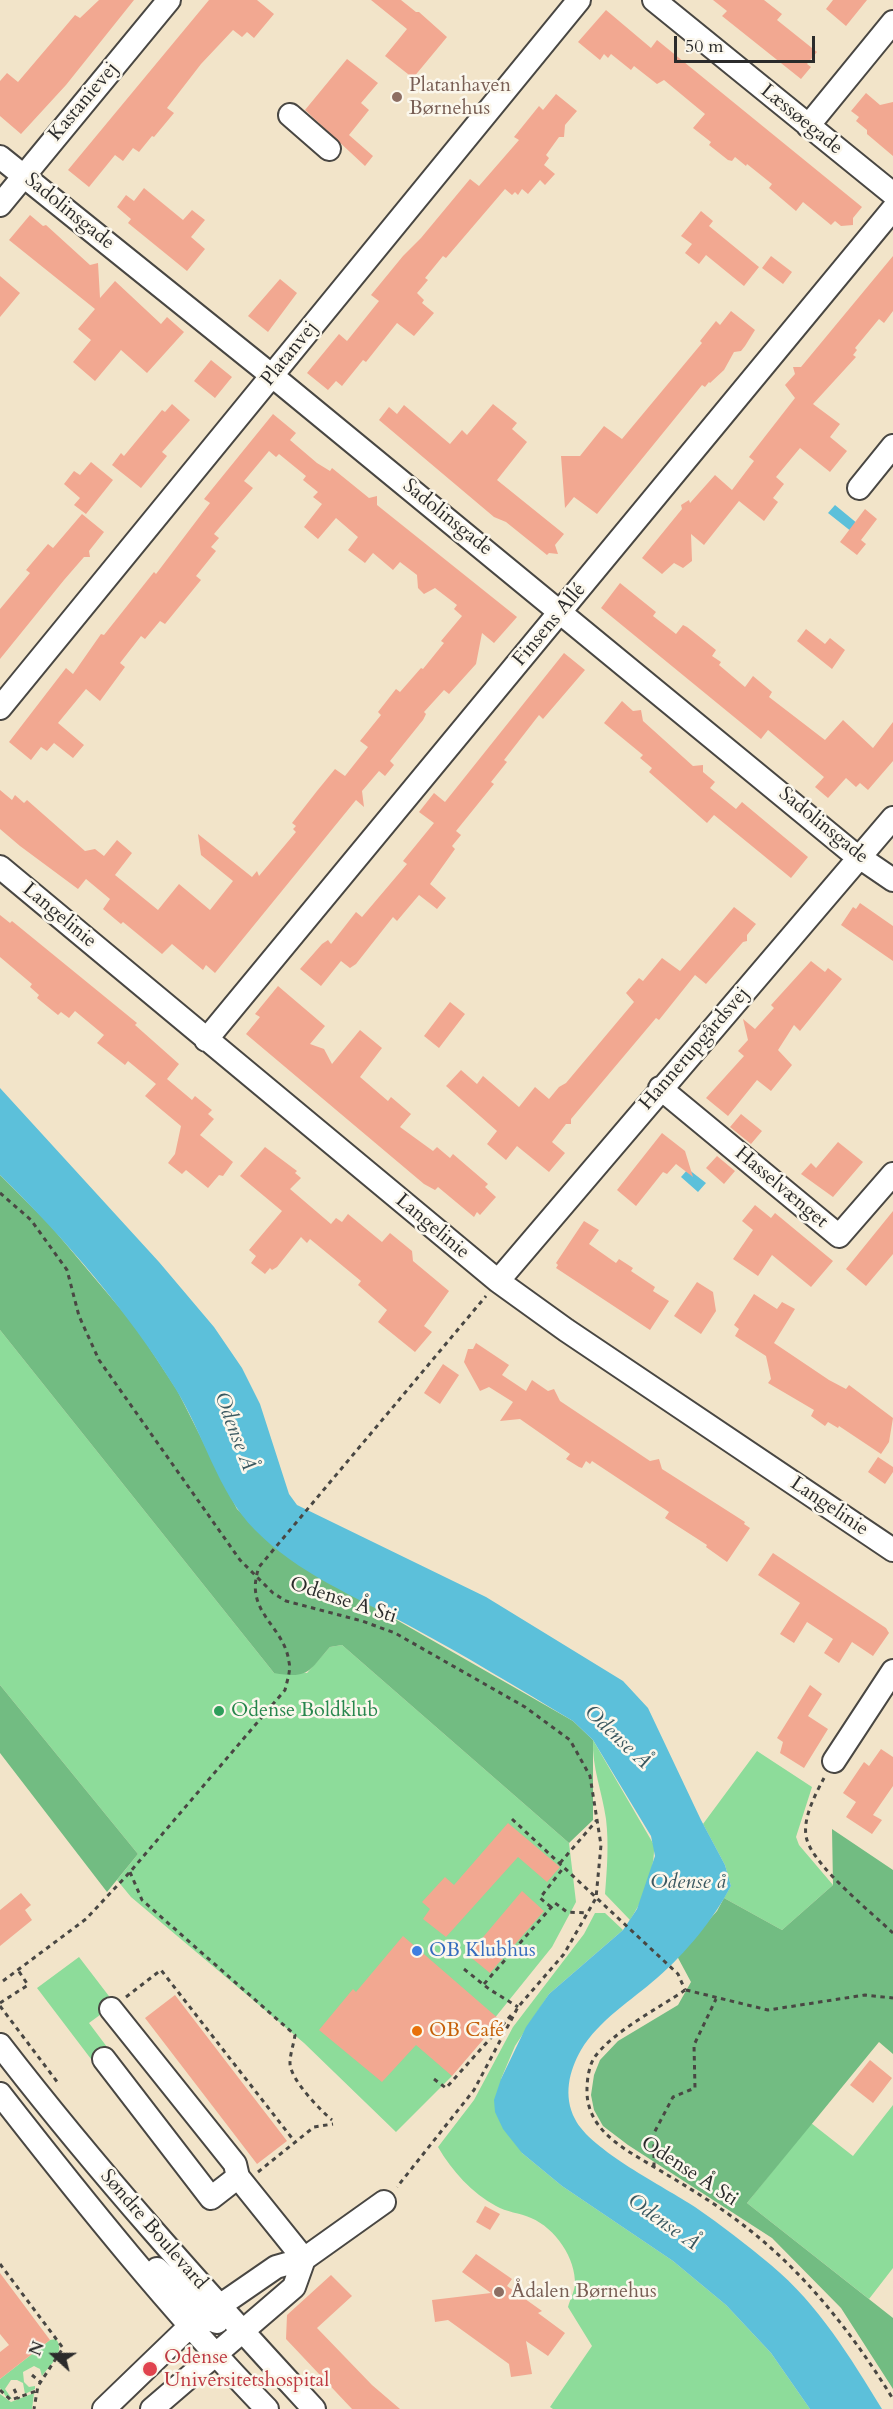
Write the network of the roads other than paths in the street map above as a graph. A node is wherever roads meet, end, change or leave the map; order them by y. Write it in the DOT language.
graph roads {
  1 [pos="169,0"];
  2 [pos="579,0"];
  3 [pos="654,0"];
  4 [pos="893,22"];
  5 [pos="290,115"];
  6 [pos="808,126"];
  7 [pos="329,149"];
  8 [pos="0,158"];
  9 [pos="24,176"];
  10 [pos="893,194"];
  11 [pos="0,205"];
  12 [pos="893,210"];
  13 [pos="272,376"];
  14 [pos="893,446"];
  15 [pos="860,488"];
  16 [pos="561,612"];
  17 [pos="0,708"];
  18 [pos="893,818"];
  19 [pos="859,858"];
  20 [pos="0,867"];
  21 [pos="893,880"];
  22 [pos="206,1040"];
  23 [pos="660,1088"];
  24 [pos="893,1174"];
  25 [pos="498,1281"];
  26 [pos="893,1550"];
  27 [pos="893,1671"];
  28 [pos="834,1761"];
  29 [pos="111,2009"];
  30 [pos="0,2045"];
  31 [pos="104,2059"];
  32 [pos="0,2094"];
  33 [pos="238,2177"];
  34 [pos="384,2202"];
  35 [pos="304,2259"];
  36 [pos="204,2317"];
  37 [pos="228,2341"];
  38 [pos="104,2409"];
  39 [pos="152,2409"];
  40 [pos="267,2409"];
  41 [pos="295,2409"];
  42 [pos="314,2409"];
  1 -- 9 [label="street, Kastanievej"];
  2 -- 13 [label="street, Platanvej"];
  3 -- 6 [label="street, Læssøegade"];
  4 -- 6 [label="street"];
  5 -- 7 [label="street"];
  6 -- 10 [label="street, Læssøegade"];
  8 -- 9 [label="street, Sadolinsgade"];
  9 -- 11 [label="street, Kastanievej"];
  9 -- 13 [label="street, Sadolinsgade"];
  12 -- 16 [label="street, Finsens Allé"];
  13 -- 16 [label="street, Sadolinsgade"];
  13 -- 17 [label="street, Platanvej"];
  14 -- 15 [label="street"];
  16 -- 19 [label="street, Sadolinsgade"];
  16 -- 22 [label="street, Finsens Allé"];
  18 -- 19 [label="street, Hannerupgårdsvej"];
  19 -- 21 [label="street, Sadolinsgade"];
  19 -- 23 [label="street, Hannerupgårdsvej"];
  20 -- 22 [label="street, Langelinie"];
  22 -- 25 [label="street, Langelinie"];
  23 -- 24 [label="street, Hasselvænget"];
  23 -- 25 [label="street, Hannerupgårdsvej"];
  25 -- 26 [label="street, Langelinie"];
  27 -- 28 [label="street"];
  29 -- 33 [label="street"];
  30 -- 36 [label="street, Søndre Boulevard"];
  31 -- 33 [label="street"];
  32 -- 36 [label="street, Søndre Boulevard"];
  33 -- 35 [label="street"];
  34 -- 35 [label="street"];
  35 -- 36 [label="street"];
  35 -- 37 [label="street"];
  36 -- 37 [label="street, Søndre Boulevard"];
  36 -- 37 [label="street, Søndre Boulevard"];
  36 -- 38 [label="street"];
  37 -- 39 [label="street"];
  37 -- 40 [label="street, Søndre Boulevard"];
  37 -- 41 [label="street"];
  37 -- 42 [label="street, Søndre Boulevard"];
}
